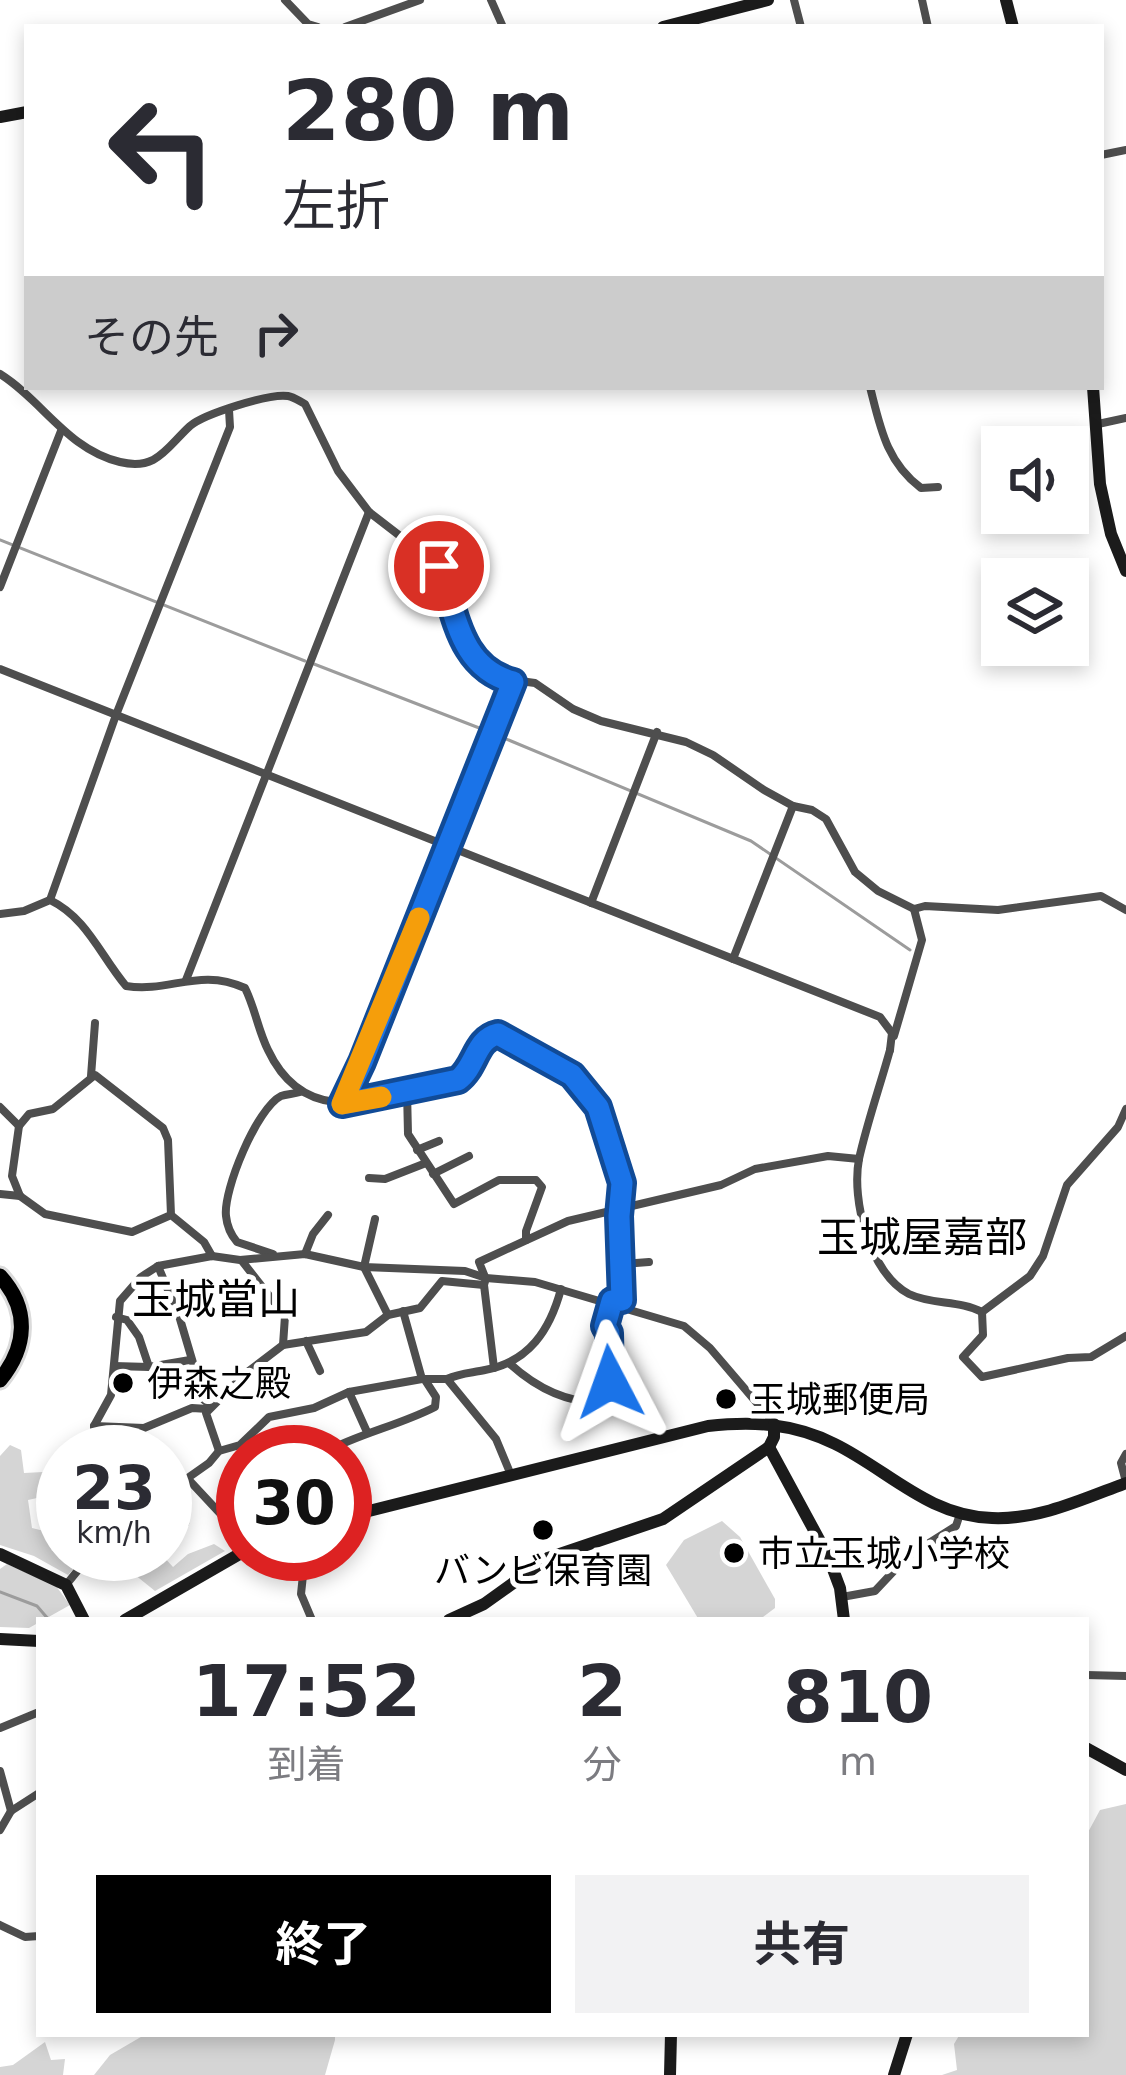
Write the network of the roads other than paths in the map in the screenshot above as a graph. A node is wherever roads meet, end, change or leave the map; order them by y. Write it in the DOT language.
graph roads {
  1 [pos="285,0"];
  2 [pos="420,0"];
  3 [pos="768,0"];
  4 [pos="308,24"];
  5 [pos="353,24"];
  6 [pos="675,24"];
  7 [pos="0,374"];
  8 [pos="871,390"];
  9 [pos="1093,390"];
  10 [pos="229,410"];
  11 [pos="1126,418"];
  12 [pos="1098,424"];
  13 [pos="61,431"];
  14 [pos="938,488"];
  15 [pos="369,512"];
  16 [pos="1126,571"];
  17 [pos="0,587"];
  18 [pos="0,669"];
  19 [pos="513,682"];
  20 [pos="116,715"];
  21 [pos="657,732"];
  22 [pos="265,774"];
  23 [pos="793,806"];
  24 [pos="447,846"];
  25 [pos="50,900"];
  26 [pos="591,903"];
  27 [pos="914,910"];
  28 [pos="1126,910"];
  29 [pos="0,914"];
  30 [pos="733,959"];
  31 [pos="186,980"];
  32 [pos="95,1023"];
  33 [pos="890,1050"];
  34 [pos="91,1076"];
  35 [pos="407,1091"];
  36 [pos="300,1092"];
  37 [pos="342,1104"];
  38 [pos="0,1107"];
  39 [pos="1126,1108"];
  40 [pos="19,1126"];
  41 [pos="439,1141"];
  42 [pos="417,1150"];
  43 [pos="469,1156"];
  44 [pos="859,1159"];
  45 [pos="426,1163"];
  46 [pos="434,1174"];
  47 [pos="369,1178"];
  48 [pos="0,1194"];
  49 [pos="20,1196"];
  50 [pos="621,1206"];
  51 [pos="171,1215"];
  52 [pos="328,1215"];
  53 [pos="375,1219"];
  54 [pos="526,1241"];
  55 [pos="305,1254"];
  56 [pos="212,1256"];
  57 [pos="280,1256"];
  58 [pos="241,1260"];
  59 [pos="650,1262"];
  60 [pos="622,1264"];
  61 [pos="158,1266"];
  62 [pos="364,1267"];
  63 [pos="0,1276"];
  64 [pos="484,1281"];
  65 [pos="561,1289"];
  66 [pos="612,1304"];
  67 [pos="403,1311"];
  68 [pos="982,1312"];
  69 [pos="388,1315"];
  70 [pos="116,1317"];
  71 [pos="1126,1336"];
  72 [pos="306,1341"];
  73 [pos="283,1345"];
  74 [pos="190,1360"];
  75 [pos="508,1363"];
  76 [pos="114,1366"];
  77 [pos="149,1366"];
  78 [pos="494,1368"];
  79 [pos="320,1370"];
  80 [pos="423,1379"];
  81 [pos="447,1379"];
  82 [pos="0,1380"];
  83 [pos="349,1392"];
  84 [pos="210,1408"];
  85 [pos="774,1424"];
  86 [pos="95,1425"];
  87 [pos="151,1425"];
  88 [pos="260,1425"];
  89 [pos="365,1425"];
  90 [pos="372,1431"];
  91 [pos="216,1442"];
  92 [pos="769,1447"];
  93 [pos="216,1454"];
  94 [pos="1126,1454"];
  95 [pos="192,1475"];
  96 [pos="511,1475"];
  97 [pos="1126,1482"];
  98 [pos="192,1483"];
  99 [pos="216,1509"];
  100 [pos="372,1510"];
  101 [pos="960,1514"];
  102 [pos="0,1554"];
  103 [pos="216,1567"];
  104 [pos="69,1581"];
  105 [pos="302,1581"];
  106 [pos="66,1585"];
  107 [pos="842,1597"];
  108 [pos="82,1617"];
  109 [pos="129,1617"];
  110 [pos="311,1617"];
  111 [pos="456,1617"];
  112 [pos="844,1617"];
  113 [pos="0,1639"];
  114 [pos="36,1641"];
  115 [pos="1089,1676"];
  116 [pos="1126,1676"];
  117 [pos="36,1713"];
  118 [pos="0,1728"];
  119 [pos="1089,1750"];
  120 [pos="1126,1770"];
  121 [pos="0,1772"];
  122 [pos="36,1795"];
  123 [pos="11,1811"];
  124 [pos="0,1830"];
  125 [pos="0,1925"];
  126 [pos="36,1936"];
  127 [pos="671,2037"];
  128 [pos="906,2037"];
  129 [pos="670,2075"];
  130 [pos="894,2075"];
  1 -- 4 [label="street"];
  2 -- 5 [label="street"];
  3 -- 6 [label="main road"];
  7 -- 13 [label="street"];
  8 -- 14 [label="street"];
  9 -- 12 [label="main road"];
  10 -- 13 [label="street"];
  10 -- 15 [label="street"];
  10 -- 20 [label="street"];
  11 -- 12 [label="street"];
  12 -- 16 [label="main road"];
  13 -- 17 [label="street"];
  15 -- 19 [label="street"];
  15 -- 22 [label="street"];
  18 -- 20 [label="street"];
  19 -- 21 [label="street"];
  19 -- 24 [label="street"];
  20 -- 22 [label="street"];
  20 -- 25 [label="street"];
  21 -- 23 [label="street"];
  21 -- 26 [label="street"];
  22 -- 24 [label="street"];
  22 -- 31 [label="street"];
  23 -- 27 [label="street"];
  23 -- 30 [label="street"];
  24 -- 26 [label="street"];
  24 -- 37 [label="street"];
  25 -- 29 [label="street"];
  25 -- 31 [label="street"];
  26 -- 30 [label="street"];
  27 -- 28 [label="street"];
  27 -- 33 [label="street"];
  30 -- 33 [label="street"];
  31 -- 36 [label="street"];
  32 -- 34 [label="street"];
  33 -- 44 [label="street"];
  34 -- 40 [label="street"];
  34 -- 51 [label="street"];
  35 -- 37 [label="street"];
  35 -- 42 [label="street"];
  35 -- 50 [label="street"];
  36 -- 37 [label="street"];
  36 -- 57 [label="street"];
  38 -- 40 [label="street"];
  39 -- 68 [label="street"];
  40 -- 49 [label="street"];
  41 -- 42 [label="street"];
  42 -- 45 [label="street"];
  43 -- 46 [label="street"];
  44 -- 50 [label="street"];
  44 -- 68 [label="street"];
  45 -- 46 [label="street"];
  45 -- 47 [label="street"];
  46 -- 54 [label="street"];
  48 -- 49 [label="street"];
  49 -- 51 [label="street"];
  50 -- 54 [label="street"];
  50 -- 60 [label="street"];
  51 -- 56 [label="street"];
  52 -- 55 [label="street"];
  53 -- 62 [label="street"];
  54 -- 64 [label="street"];
  55 -- 57 [label="street"];
  55 -- 62 [label="street"];
  56 -- 58 [label="street"];
  56 -- 61 [label="street"];
  57 -- 58 [label="street"];
  58 -- 73 [label="street"];
  59 -- 60 [label="street"];
  60 -- 66 [label="street"];
  61 -- 70 [label="street"];
  61 -- 74 [label="street"];
  62 -- 64 [label="street"];
  62 -- 69 [label="street"];
  63 -- 82 [label="highway"];
  64 -- 65 [label="street"];
  64 -- 67 [label="street"];
  64 -- 78 [label="street"];
  65 -- 66 [label="street"];
  65 -- 75 [label="street"];
  66 -- 75 [label="street"];
  66 -- 85 [label="street"];
  67 -- 69 [label="street"];
  67 -- 80 [label="street"];
  68 -- 71 [label="street"];
  69 -- 72 [label="street"];
  70 -- 76 [label="street"];
  70 -- 77 [label="street"];
  72 -- 73 [label="street"];
  72 -- 79 [label="street"];
  73 -- 84 [label="street"];
  74 -- 77 [label="street"];
  74 -- 84 [label="street"];
  75 -- 78 [label="street"];
  76 -- 77 [label="street"];
  76 -- 86 [label="street"];
  78 -- 81 [label="street"];
  80 -- 81 [label="street"];
  80 -- 83 [label="street"];
  80 -- 90 [label="street"];
  81 -- 96 [label="street"];
  83 -- 88 [label="street"];
  83 -- 89 [label="street"];
  84 -- 87 [label="street"];
  84 -- 91 [label="street"];
  85 -- 92 [label="main road"];
  85 -- 96 [label="main road"];
  85 -- 101 [label="main road"];
  92 -- 107 [label="main road"];
  92 -- 111 [label="main road"];
  93 -- 95 [label="street"];
  94 -- 97 [label="street"];
  96 -- 100 [label="main road"];
  97 -- 101 [label="main road"];
  98 -- 99 [label="street"];
  101 -- 107 [label="street"];
  102 -- 106 [label="main road"];
  103 -- 109 [label="main road"];
  104 -- 106 [label="street"];
  105 -- 110 [label="street"];
  106 -- 108 [label="main road"];
  107 -- 112 [label="main road"];
  113 -- 114 [label="main road"];
  115 -- 116 [label="street"];
  117 -- 118 [label="street"];
  119 -- 120 [label="main road"];
  121 -- 123 [label="street"];
  122 -- 123 [label="street"];
  123 -- 124 [label="street"];
  125 -- 126 [label="street"];
  127 -- 129 [label="main road"];
  128 -- 130 [label="main road"];
}
